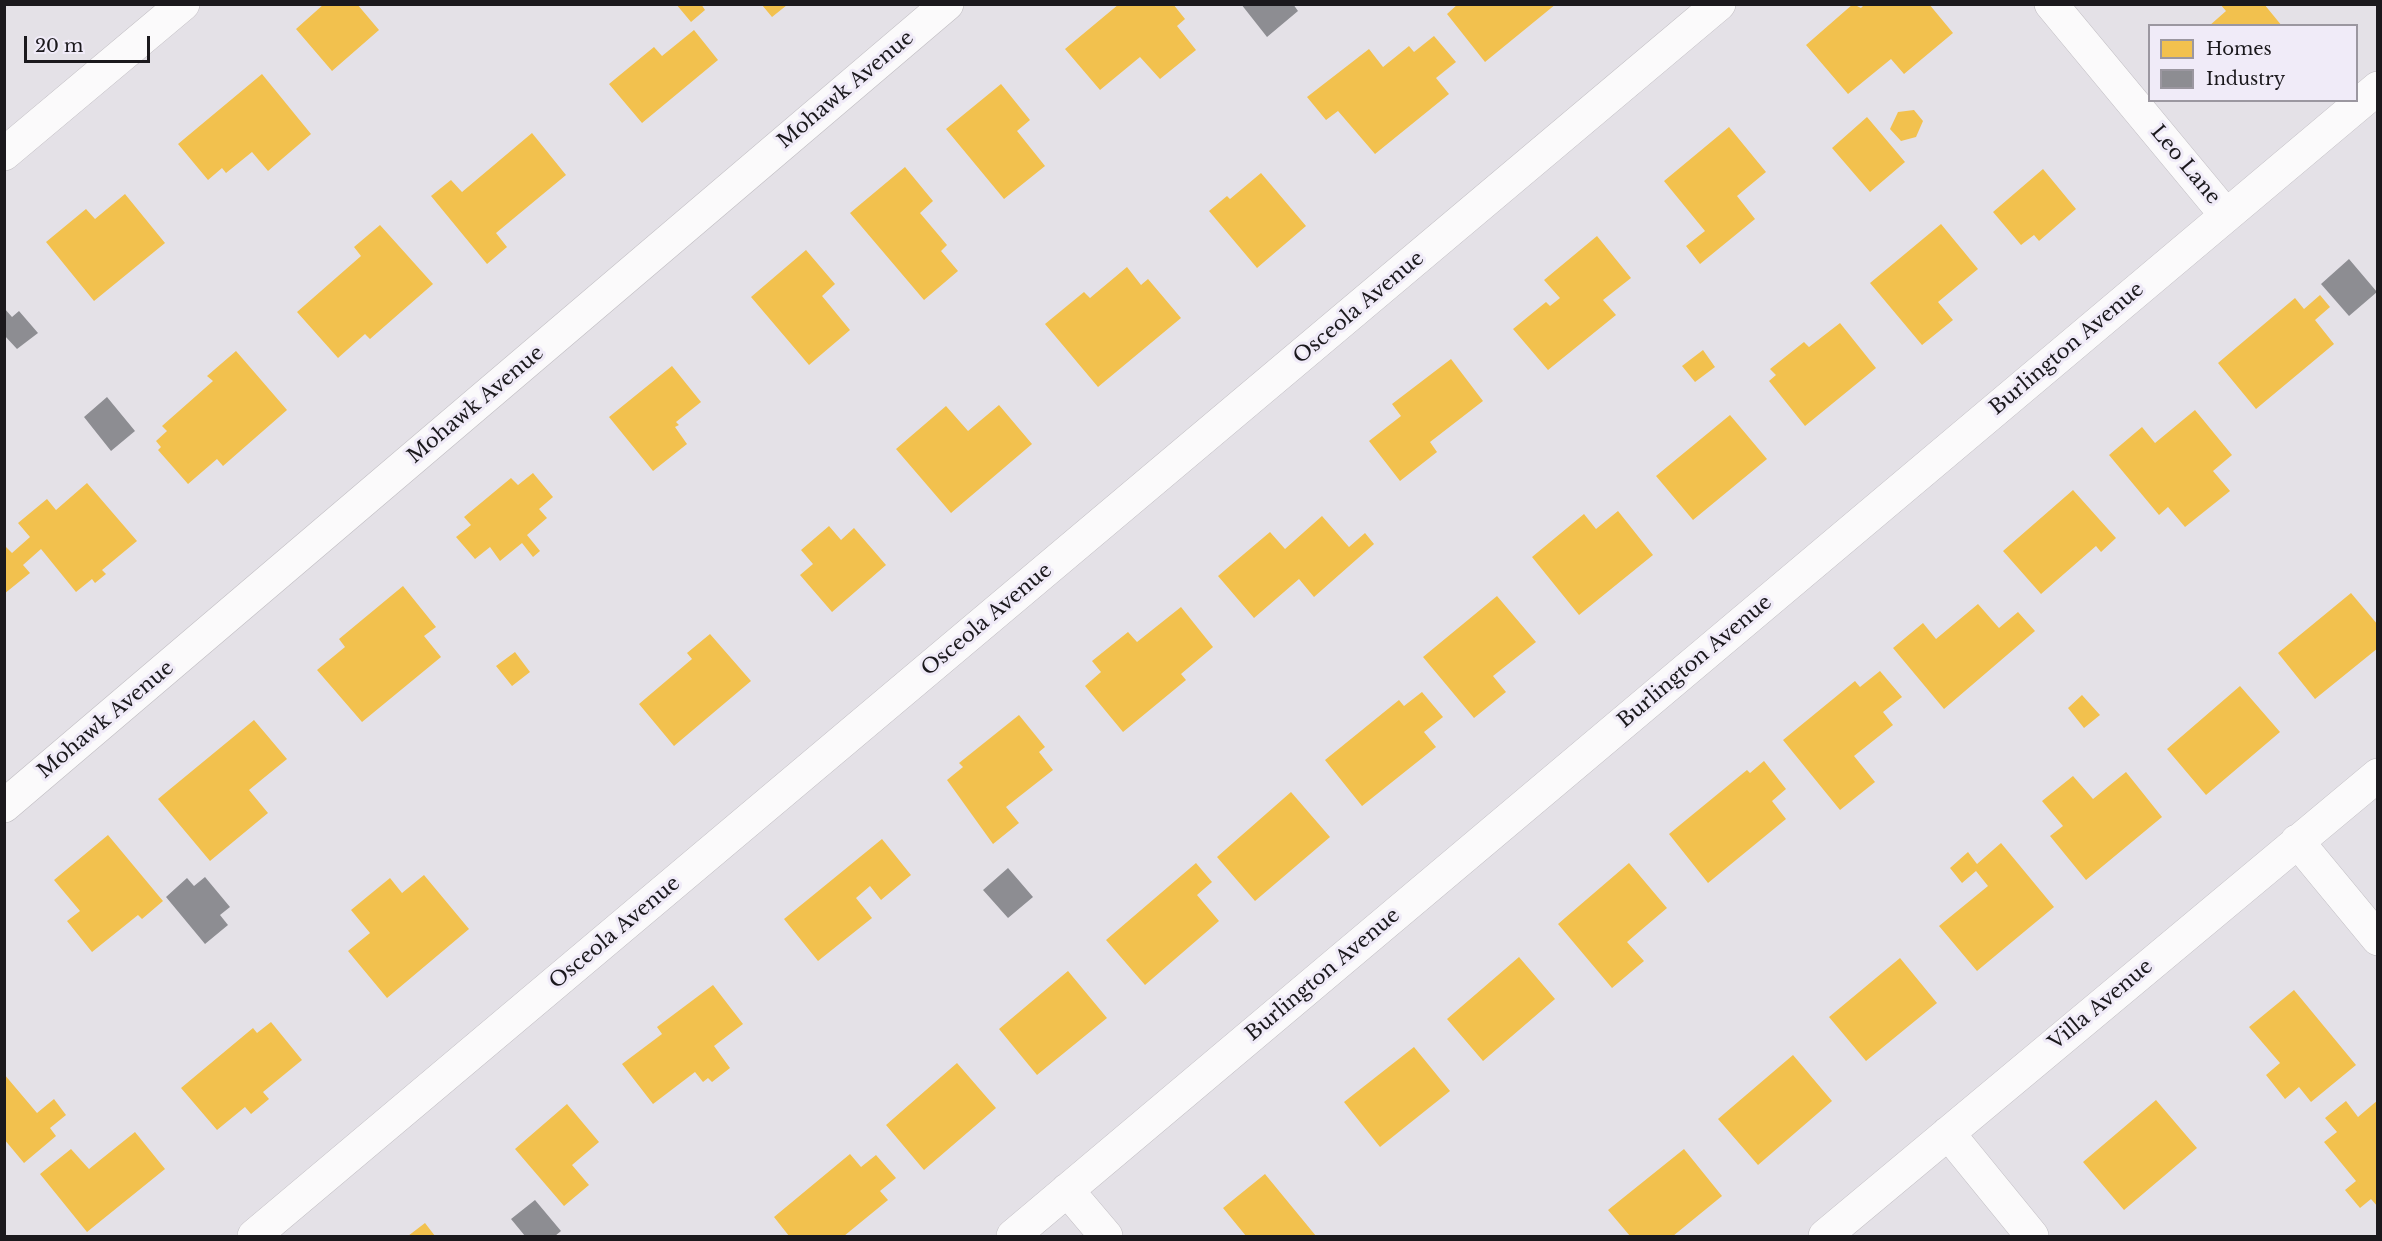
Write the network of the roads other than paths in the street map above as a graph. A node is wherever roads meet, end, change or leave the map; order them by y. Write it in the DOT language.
graph roads {
  1 [pos="947,4"];
  2 [pos="1719,4"];
  3 [pos="2051,4"];
  4 [pos="175,7"];
  5 [pos="2378,88"];
  6 [pos="4,154"];
  7 [pos="2226,215"];
  8 [pos="2378,775"];
  9 [pos="4,806"];
  10 [pos="2297,841"];
  11 [pos="2378,939"];
  12 [pos="1948,1133"];
  13 [pos="1067,1190"];
  14 [pos="254,1236"];
  15 [pos="1013,1236"];
  16 [pos="1106,1236"];
  17 [pos="1825,1236"];
  18 [pos="2032,1236"];
  1 -- 9 [label="street, Mohawk Avenue"];
  2 -- 14 [label="street, Osceola Avenue"];
  3 -- 7 [label="street, Leo Lane"];
  4 -- 6 [label="street"];
  5 -- 7 [label="street, Burlington Avenue"];
  7 -- 13 [label="street, Burlington Avenue"];
  8 -- 10 [label="street, Villa Avenue"];
  10 -- 11 [label="street"];
  10 -- 12 [label="street, Villa Avenue"];
  12 -- 17 [label="street, Villa Avenue"];
  12 -- 18 [label="street"];
  13 -- 15 [label="street, Burlington Avenue"];
  13 -- 16 [label="street"];
}
